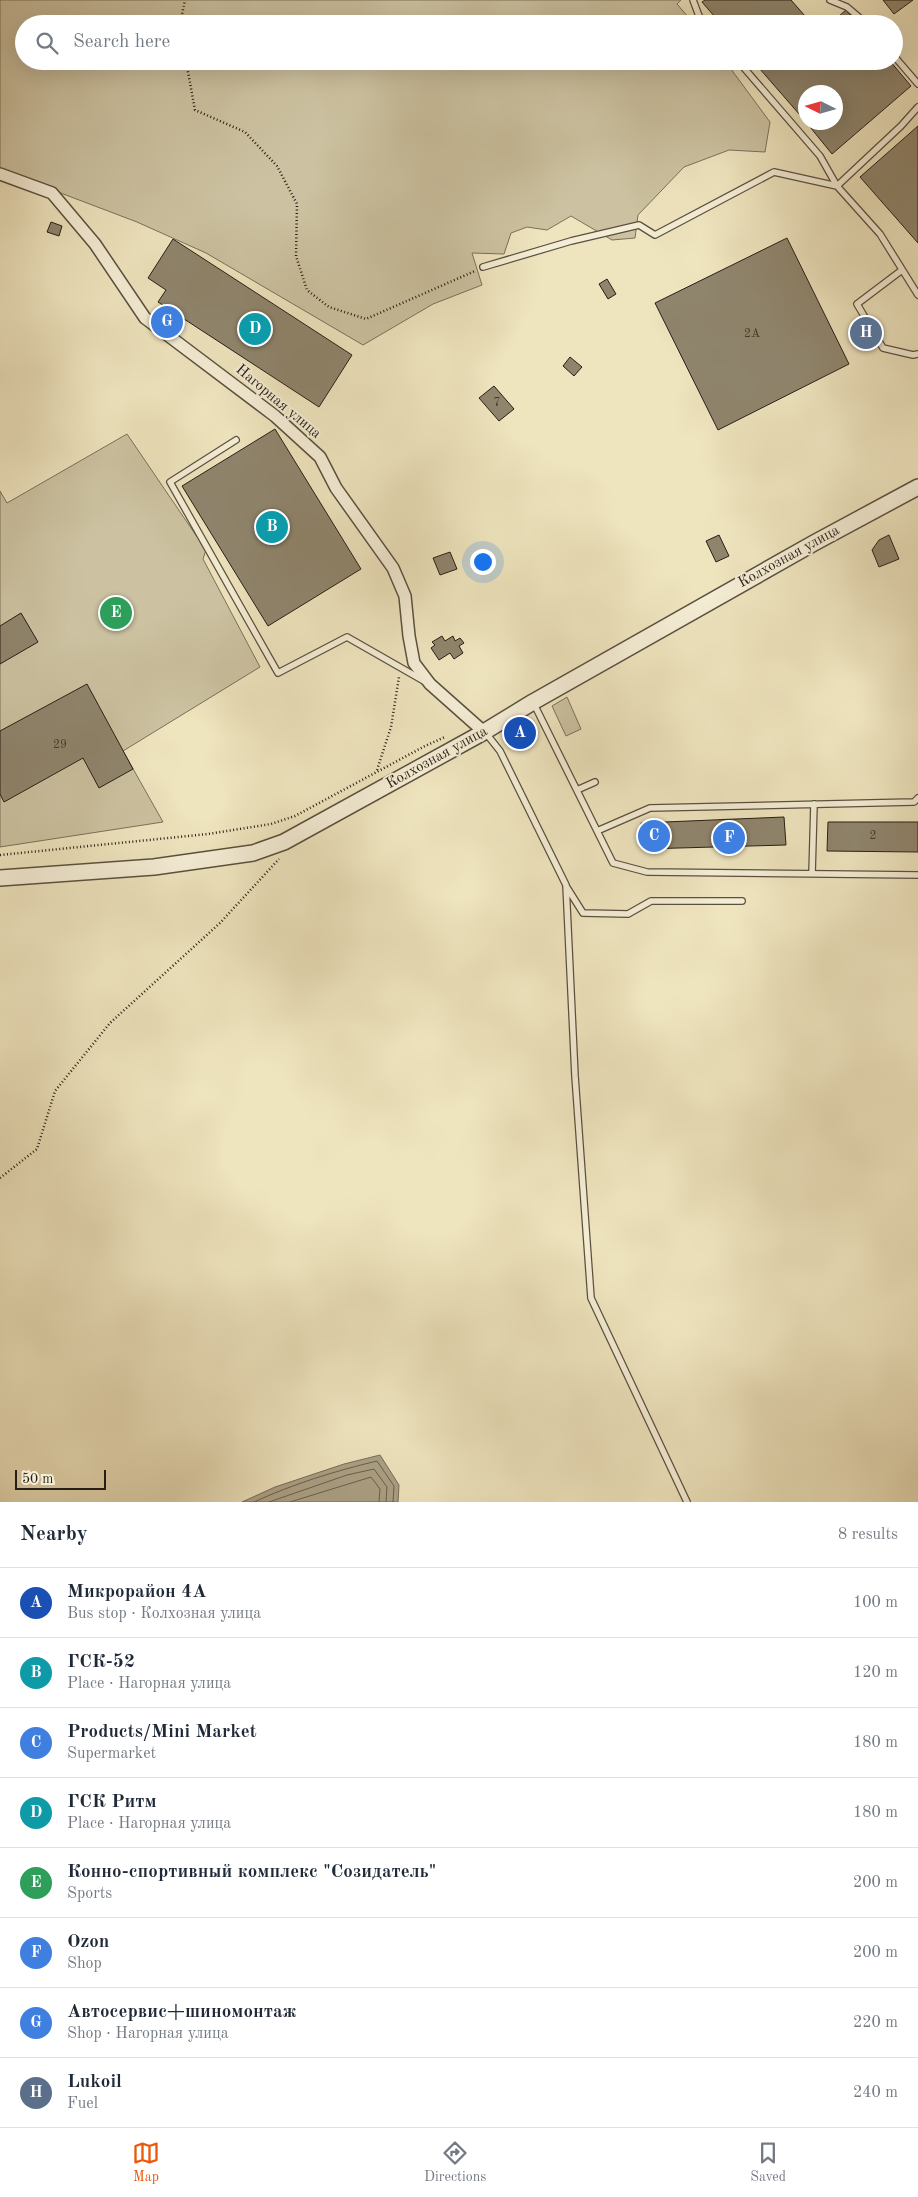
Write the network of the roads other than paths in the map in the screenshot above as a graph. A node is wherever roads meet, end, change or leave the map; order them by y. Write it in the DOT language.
graph roads {
  1 [pos="693,0"];
  2 [pos="830,0"];
  3 [pos="699,15"];
  4 [pos="856,15"];
  5 [pos="903,66"];
  6 [pos="746,70"];
  7 [pos="918,84"];
  8 [pos="918,107"];
  9 [pos="0,174"];
  10 [pos="837,186"];
  11 [pos="483,267"];
  12 [pos="902,270"];
  13 [pos="918,295"];
  14 [pos="918,354"];
  15 [pos="236,440"];
  16 [pos="918,487"];
  17 [pos="430,684"];
  18 [pos="533,702"];
  19 [pos="484,732"];
  20 [pos="595,782"];
  21 [pos="577,790"];
  22 [pos="917,801"];
  23 [pos="814,804"];
  24 [pos="597,831"];
  25 [pos="812,874"];
  26 [pos="918,875"];
  27 [pos="0,878"];
  28 [pos="566,885"];
  29 [pos="742,901"];
  30 [pos="687,1502"];
  1 -- 3 [label="lane"];
  2 -- 4 [label="lane"];
  5 -- 7 [label="lane"];
  6 -- 10 [label="lane"];
  8 -- 10 [label="lane"];
  9 -- 17 [label="street, Нагорная улица"];
  10 -- 11 [label="lane"];
  10 -- 12 [label="lane"];
  12 -- 13 [label="lane"];
  12 -- 14 [label="lane"];
  15 -- 17 [label="lane"];
  16 -- 18 [label="street, Колхозная улица"];
  17 -- 19 [label="street, Нагорная улица"];
  18 -- 19 [label="street, Колхозная улица"];
  18 -- 21 [label="lane"];
  19 -- 27 [label="street, Колхозная улица"];
  19 -- 28 [label="lane"];
  20 -- 21 [label="lane"];
  21 -- 24 [label="lane"];
  22 -- 23 [label="lane"];
  23 -- 24 [label="lane"];
  23 -- 25 [label="lane"];
  24 -- 25 [label="lane"];
  25 -- 26 [label="lane"];
  28 -- 29 [label="lane"];
  28 -- 30 [label="lane"];
}
